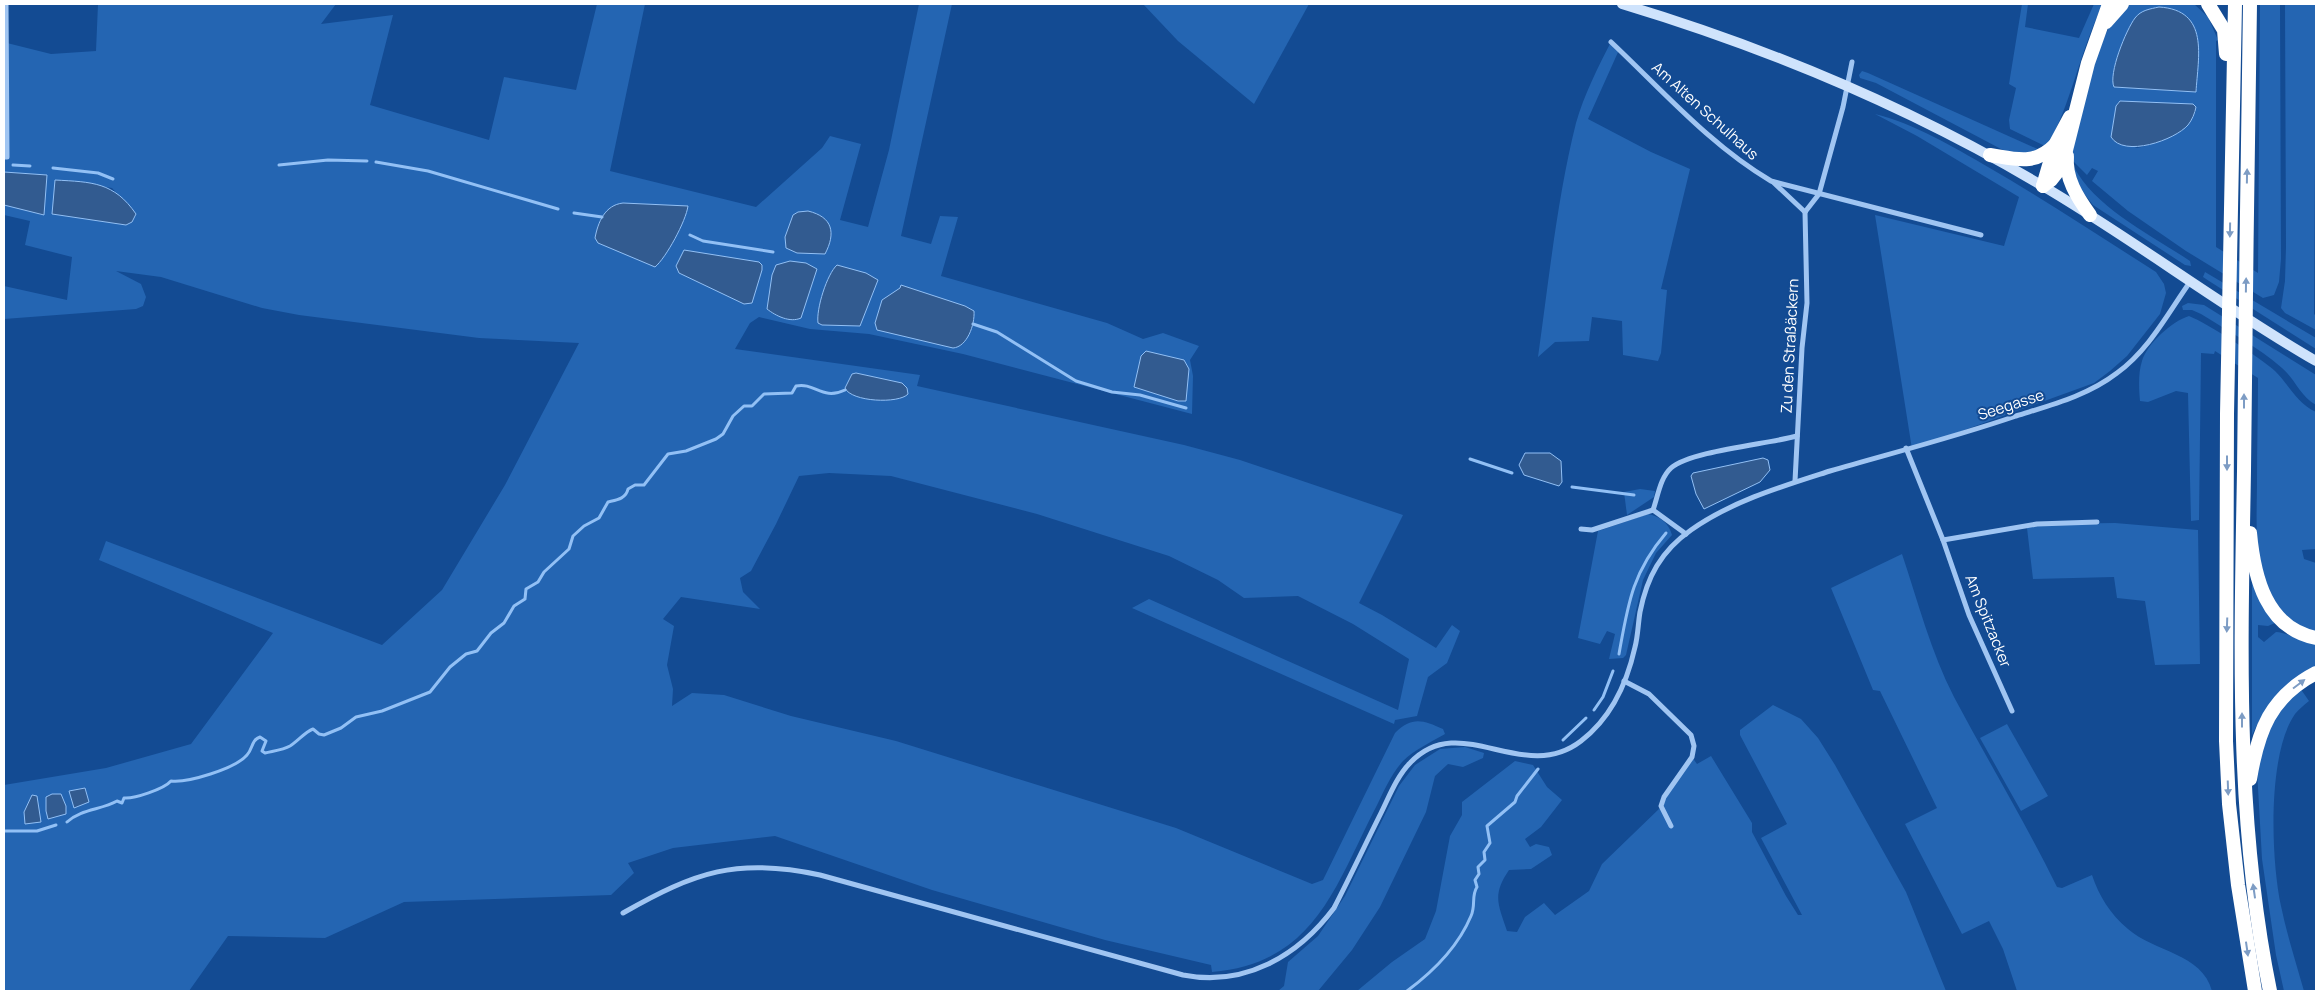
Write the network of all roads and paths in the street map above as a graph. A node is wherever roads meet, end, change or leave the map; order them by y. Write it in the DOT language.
graph roads {
  1 [pos="6,4"];
  2 [pos="1622,4"];
  3 [pos="2108,4"];
  4 [pos="2122,4"];
  5 [pos="2208,4"];
  6 [pos="2235,4"];
  7 [pos="2250,4"];
  8 [pos="2100,28"];
  9 [pos="1611,42"];
  10 [pos="1852,62"];
  11 [pos="1848,85"];
  12 [pos="2232,112"];
  13 [pos="2062,146"];
  14 [pos="1990,156"];
  15 [pos="4,157"];
  16 [pos="1772,181"];
  17 [pos="2043,186"];
  18 [pos="1819,194"];
  19 [pos="1805,212"];
  20 [pos="2090,215"];
  21 [pos="1981,235"];
  22 [pos="2190,282"];
  23 [pos="2316,361"];
  24 [pos="1797,436"];
  25 [pos="1906,448"];
  26 [pos="2244,468"];
  27 [pos="1795,481"];
  28 [pos="1653,510"];
  29 [pos="2097,522"];
  30 [pos="1581,529"];
  31 [pos="1686,534"];
  32 [pos="1943,540"];
  33 [pos="2316,638"];
  34 [pos="2316,673"];
  35 [pos="1624,681"];
  36 [pos="2012,711"];
  37 [pos="2245,804"];
  38 [pos="1671,826"];
  39 [pos="623,913"];
  40 [pos="2255,991"];
  41 [pos="2270,991"];
  1 -- 15 [label="street"];
  2 -- 11 [label="main road"];
  3 -- 8 [label="highway"];
  4 -- 8 [label="highway"];
  5 -- 12 [label="highway"];
  6 -- 12 [label="highway"];
  26 -- 7 [label="highway, one-way"];
  8 -- 13 [label="highway"];
  9 -- 16 [label="street, Am Alten Schulhaus"];
  10 -- 11 [label="street"];
  11 -- 14 [label="main road"];
  11 -- 18 [label="street"];
  12 -- 40 [label="highway, one-way"];
  13 -- 14 [label="highway"];
  13 -- 17 [label="highway"];
  13 -- 20 [label="highway"];
  14 -- 17 [label="main road"];
  16 -- 18 [label="street, Am Alten Schulhaus"];
  16 -- 19 [label="street"];
  17 -- 20 [label="main road"];
  18 -- 19 [label="street"];
  18 -- 21 [label="street, Am Alten Schulhaus"];
  19 -- 24 [label="street, Zu den Straßäckern"];
  20 -- 22 [label="main road"];
  22 -- 23 [label="main road"];
  22 -- 25 [label="street, Seegasse"];
  24 -- 27 [label="street, Zu den Straßäckern"];
  24 -- 28 [label="street"];
  25 -- 27 [label="street, Seegasse"];
  25 -- 32 [label="street, Am Spitzacker"];
  26 -- 33 [label="highway"];
  37 -- 26 [label="highway, one-way"];
  27 -- 31 [label="street, Seegasse"];
  28 -- 30 [label="street"];
  28 -- 31 [label="street"];
  29 -- 32 [label="street"];
  31 -- 35 [label="street, Seegasse"];
  32 -- 36 [label="street, Am Spitzacker"];
  37 -- 34 [label="highway, one-way"];
  35 -- 38 [label="street"];
  35 -- 39 [label="street, Seegasse"];
  41 -- 37 [label="highway, one-way"];
}
